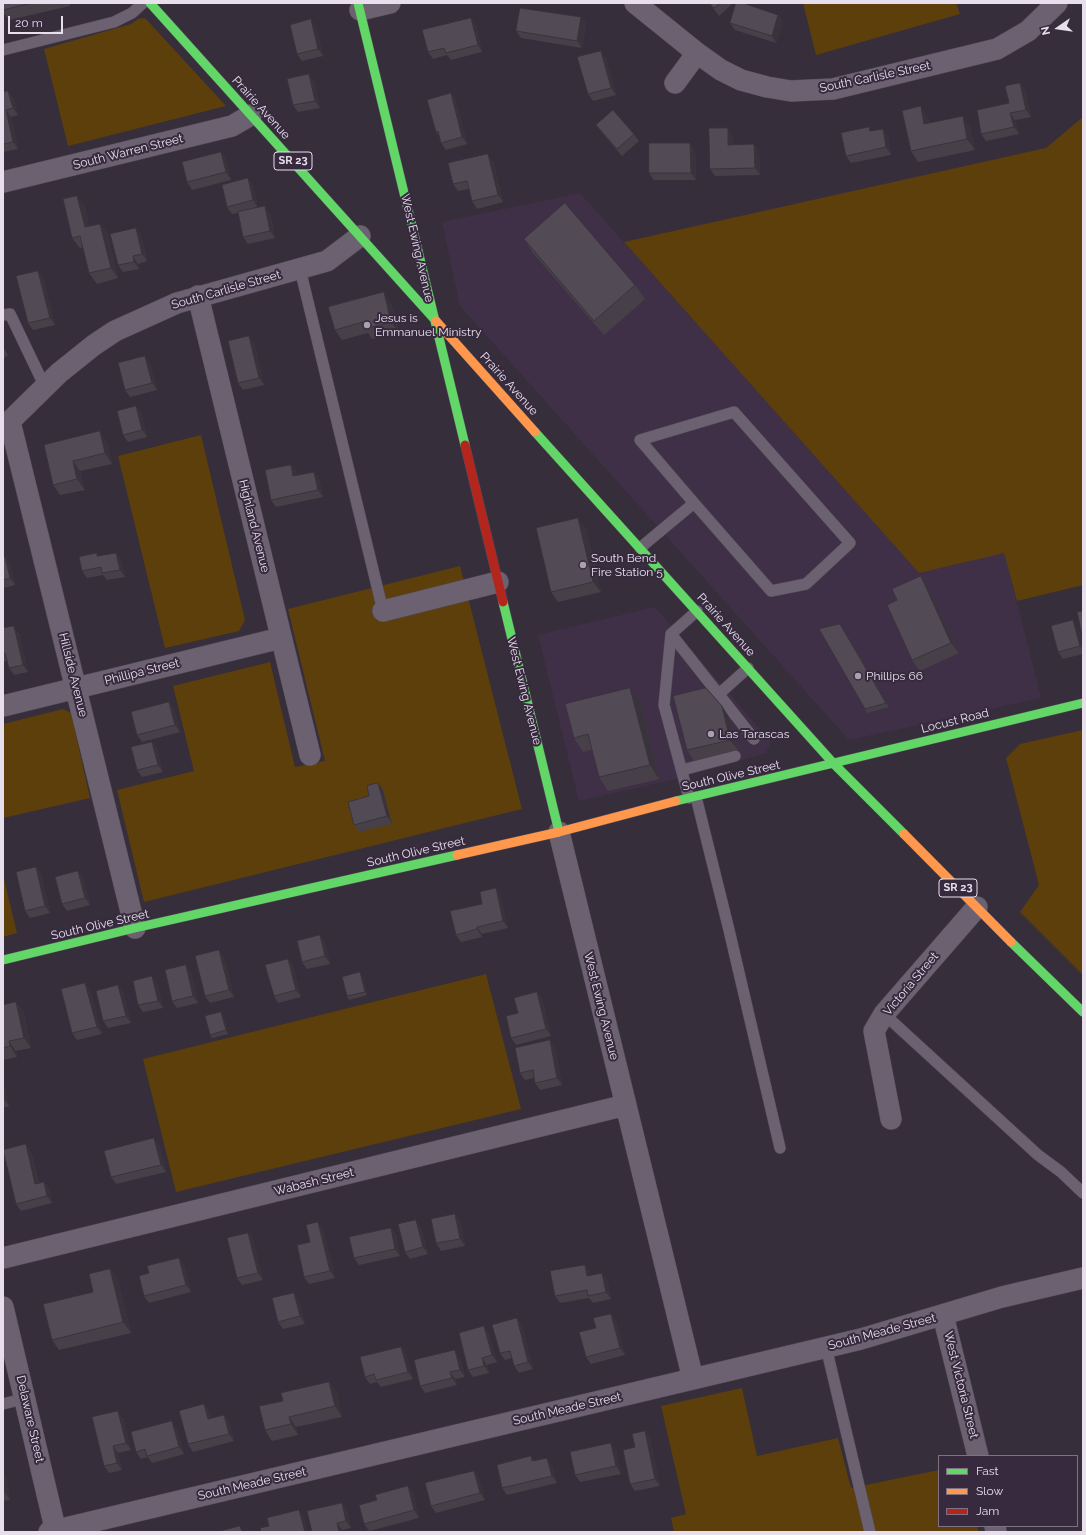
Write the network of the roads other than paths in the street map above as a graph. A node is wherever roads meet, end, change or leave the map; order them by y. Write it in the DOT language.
graph roads {
  1 [pos="143,3"];
  2 [pos="150,3"];
  3 [pos="390,3"];
  4 [pos="635,3"];
  5 [pos="1057,3"];
  6 [pos="359,6"];
  7 [pos="3,50"];
  8 [pos="697,53"];
  9 [pos="675,83"];
  10 [pos="251,114"];
  11 [pos="3,182"];
  12 [pos="360,236"];
  13 [pos="300,269"];
  14 [pos="198,296"];
  15 [pos="3,315"];
  16 [pos="434,320"];
  17 [pos="45,387"];
  18 [pos="6,425"];
  19 [pos="694,503"];
  20 [pos="640,548"];
  21 [pos="498,582"];
  22 [pos="383,611"];
  23 [pos="697,611"];
  24 [pos="671,634"];
  25 [pos="281,638"];
  26 [pos="748,668"];
  27 [pos="77,688"];
  28 [pos="719,694"];
  29 [pos="1083,703"];
  30 [pos="3,706"];
  31 [pos="754,739"];
  32 [pos="310,755"];
  33 [pos="736,756"];
  34 [pos="834,764"];
  35 [pos="682,770"];
  36 [pos="693,798"];
  37 [pos="559,832"];
  38 [pos="977,907"];
  39 [pos="136,928"];
  40 [pos="3,960"];
  41 [pos="1083,1012"];
  42 [pos="884,1014"];
  43 [pos="626,1106"];
  44 [pos="891,1119"];
  45 [pos="780,1148"];
  46 [pos="1083,1194"];
  47 [pos="3,1258"];
  48 [pos="1083,1278"];
  49 [pos="3,1307"];
  50 [pos="943,1315"];
  51 [pos="826,1347"];
  52 [pos="692,1379"];
  53 [pos="26,1398"];
  54 [pos="3,1404"];
  55 [pos="978,1455"];
  56 [pos="54,1531"];
  57 [pos="870,1532"];
  1 -- 7 [label="lane"];
  2 -- 10 [label="street, Prairie Avenue / SR 23"];
  3 -- 6 [label="street"];
  4 -- 8 [label="street, South Carlisle Street"];
  5 -- 8 [label="street, South Carlisle Street"];
  6 -- 16 [label="street, West Ewing Avenue"];
  8 -- 9 [label="street"];
  10 -- 11 [label="street, South Warren Street"];
  10 -- 12 [label="street, Prairie Avenue / SR 23"];
  12 -- 13 [label="street, South Carlisle Street"];
  12 -- 16 [label="street, Prairie Avenue / SR 23"];
  13 -- 14 [label="street, South Carlisle Street"];
  13 -- 22 [label="lane"];
  14 -- 17 [label="street, South Carlisle Street"];
  14 -- 25 [label="street, Highland Avenue"];
  15 -- 17 [label="lane"];
  16 -- 20 [label="street, Prairie Avenue / SR 23"];
  16 -- 21 [label="street, West Ewing Avenue"];
  17 -- 18 [label="street, South Carlisle Street"];
  18 -- 27 [label="street, Hillside Avenue"];
  19 -- 19 [label="lane"];
  19 -- 20 [label="lane"];
  20 -- 23 [label="street, Prairie Avenue / SR 23"];
  21 -- 22 [label="street"];
  21 -- 37 [label="street, West Ewing Avenue"];
  23 -- 24 [label="lane"];
  23 -- 26 [label="street, Prairie Avenue / SR 23"];
  24 -- 28 [label="lane"];
  24 -- 35 [label="lane"];
  25 -- 27 [label="street, Phillipa Street"];
  25 -- 32 [label="street, Highland Avenue"];
  26 -- 28 [label="lane"];
  26 -- 34 [label="street, Prairie Avenue / SR 23"];
  27 -- 30 [label="street, Phillipa Street"];
  27 -- 39 [label="street, Hillside Avenue"];
  28 -- 31 [label="lane"];
  29 -- 34 [label="street, Locust Road"];
  33 -- 35 [label="lane"];
  34 -- 36 [label="street, South Olive Street"];
  34 -- 38 [label="street, SR 23"];
  35 -- 36 [label="lane"];
  36 -- 37 [label="street, South Olive Street"];
  36 -- 45 [label="lane"];
  37 -- 39 [label="street, South Olive Street"];
  37 -- 43 [label="street, West Ewing Avenue"];
  38 -- 41 [label="street, SR 23"];
  38 -- 42 [label="street, Victoria Street"];
  39 -- 40 [label="street, South Olive Street"];
  42 -- 44 [label="street, Victoria Street"];
  42 -- 46 [label="lane"];
  43 -- 47 [label="street, Wabash Street"];
  43 -- 52 [label="street, West Ewing Avenue"];
  48 -- 50 [label="street, South Meade Street"];
  49 -- 53 [label="street, Delaware Street"];
  50 -- 51 [label="street, South Meade Street"];
  50 -- 55 [label="street, West Victoria Street"];
  51 -- 52 [label="street, South Meade Street"];
  51 -- 57 [label="lane"];
  52 -- 56 [label="street, South Meade Street"];
  53 -- 54 [label="lane"];
  53 -- 56 [label="street, Delaware Street"];
}
